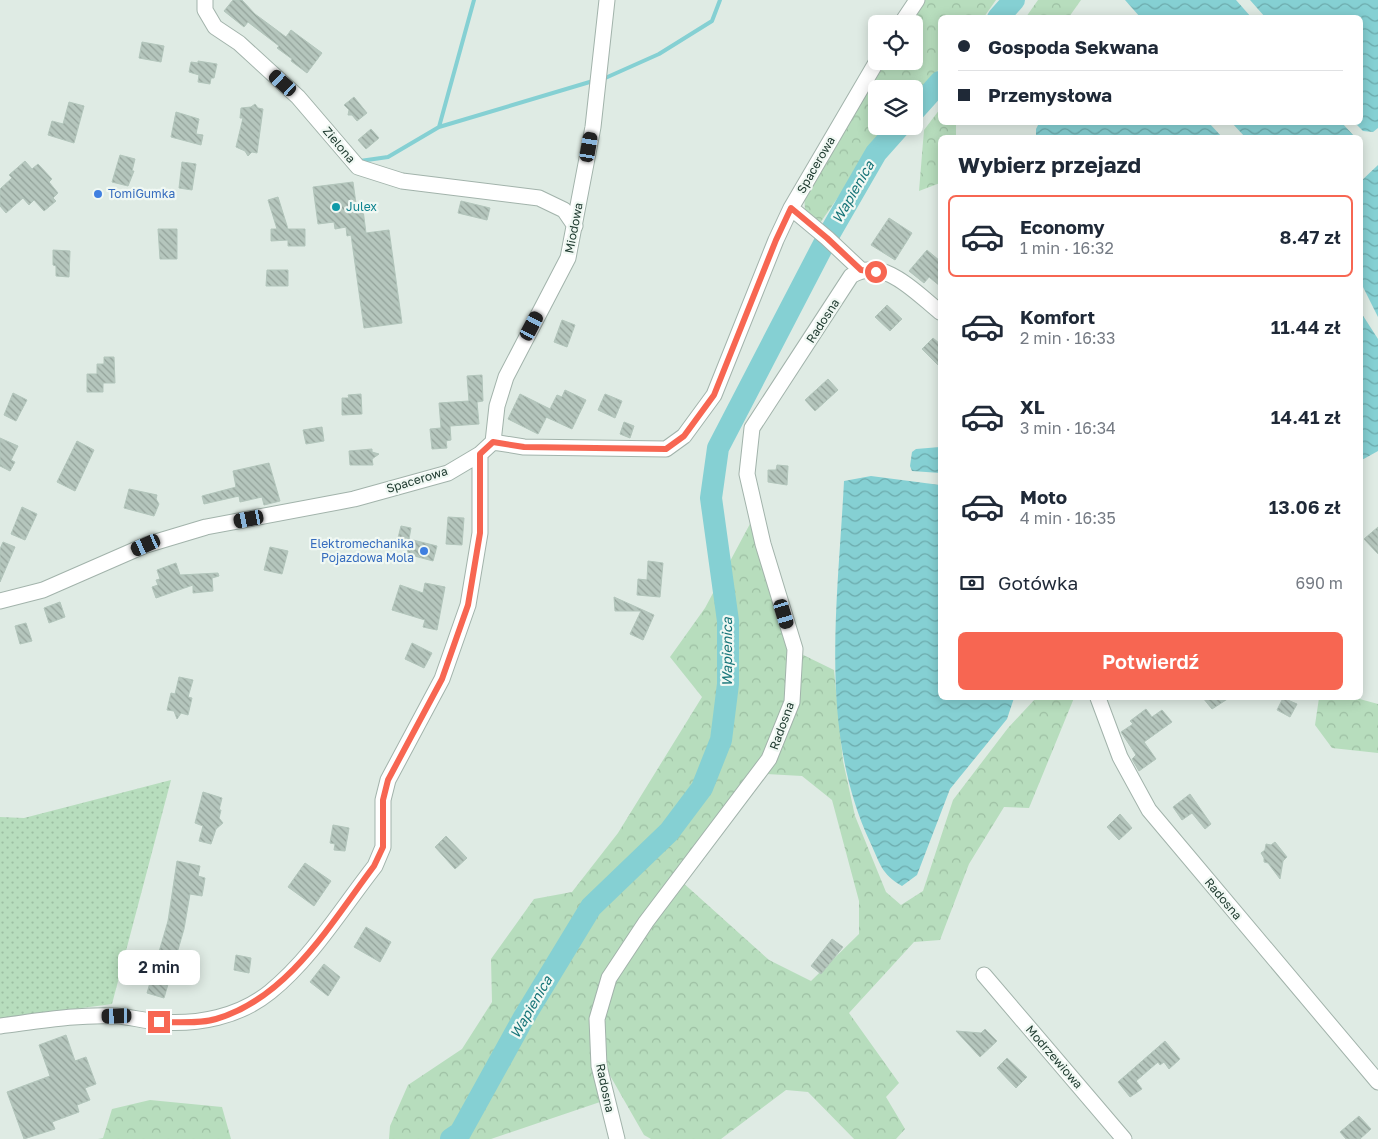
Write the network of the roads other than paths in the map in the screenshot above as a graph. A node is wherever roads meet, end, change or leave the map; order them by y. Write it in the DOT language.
graph roads {
  1 [pos="205,0"];
  2 [pos="606,0"];
  3 [pos="917,0"];
  4 [pos="907,15"];
  5 [pos="872,70"];
  6 [pos="791,208"];
  7 [pos="575,226"];
  8 [pos="861,270"];
  9 [pos="938,310"];
  10 [pos="493,442"];
  11 [pos="480,454"];
  12 [pos="0,601"];
  13 [pos="1099,700"];
  14 [pos="984,975"];
  15 [pos="0,1026"];
  16 [pos="1378,1082"];
  17 [pos="617,1139"];
  18 [pos="1124,1139"];
  1 -- 7 [label="street, Zielona"];
  2 -- 7 [label="street, Miodowa"];
  3 -- 4 [label="street"];
  5 -- 6 [label="street, Spacerowa"];
  6 -- 8 [label="street"];
  6 -- 10 [label="street, Spacerowa"];
  7 -- 10 [label="street, Miodowa"];
  8 -- 9 [label="street"];
  8 -- 17 [label="street, Radosna"];
  10 -- 11 [label="street, Spacerowa"];
  11 -- 12 [label="street, Spacerowa"];
  11 -- 15 [label="street"];
  13 -- 16 [label="street, Radosna"];
  14 -- 18 [label="street, Modrzewiowa"];
}
